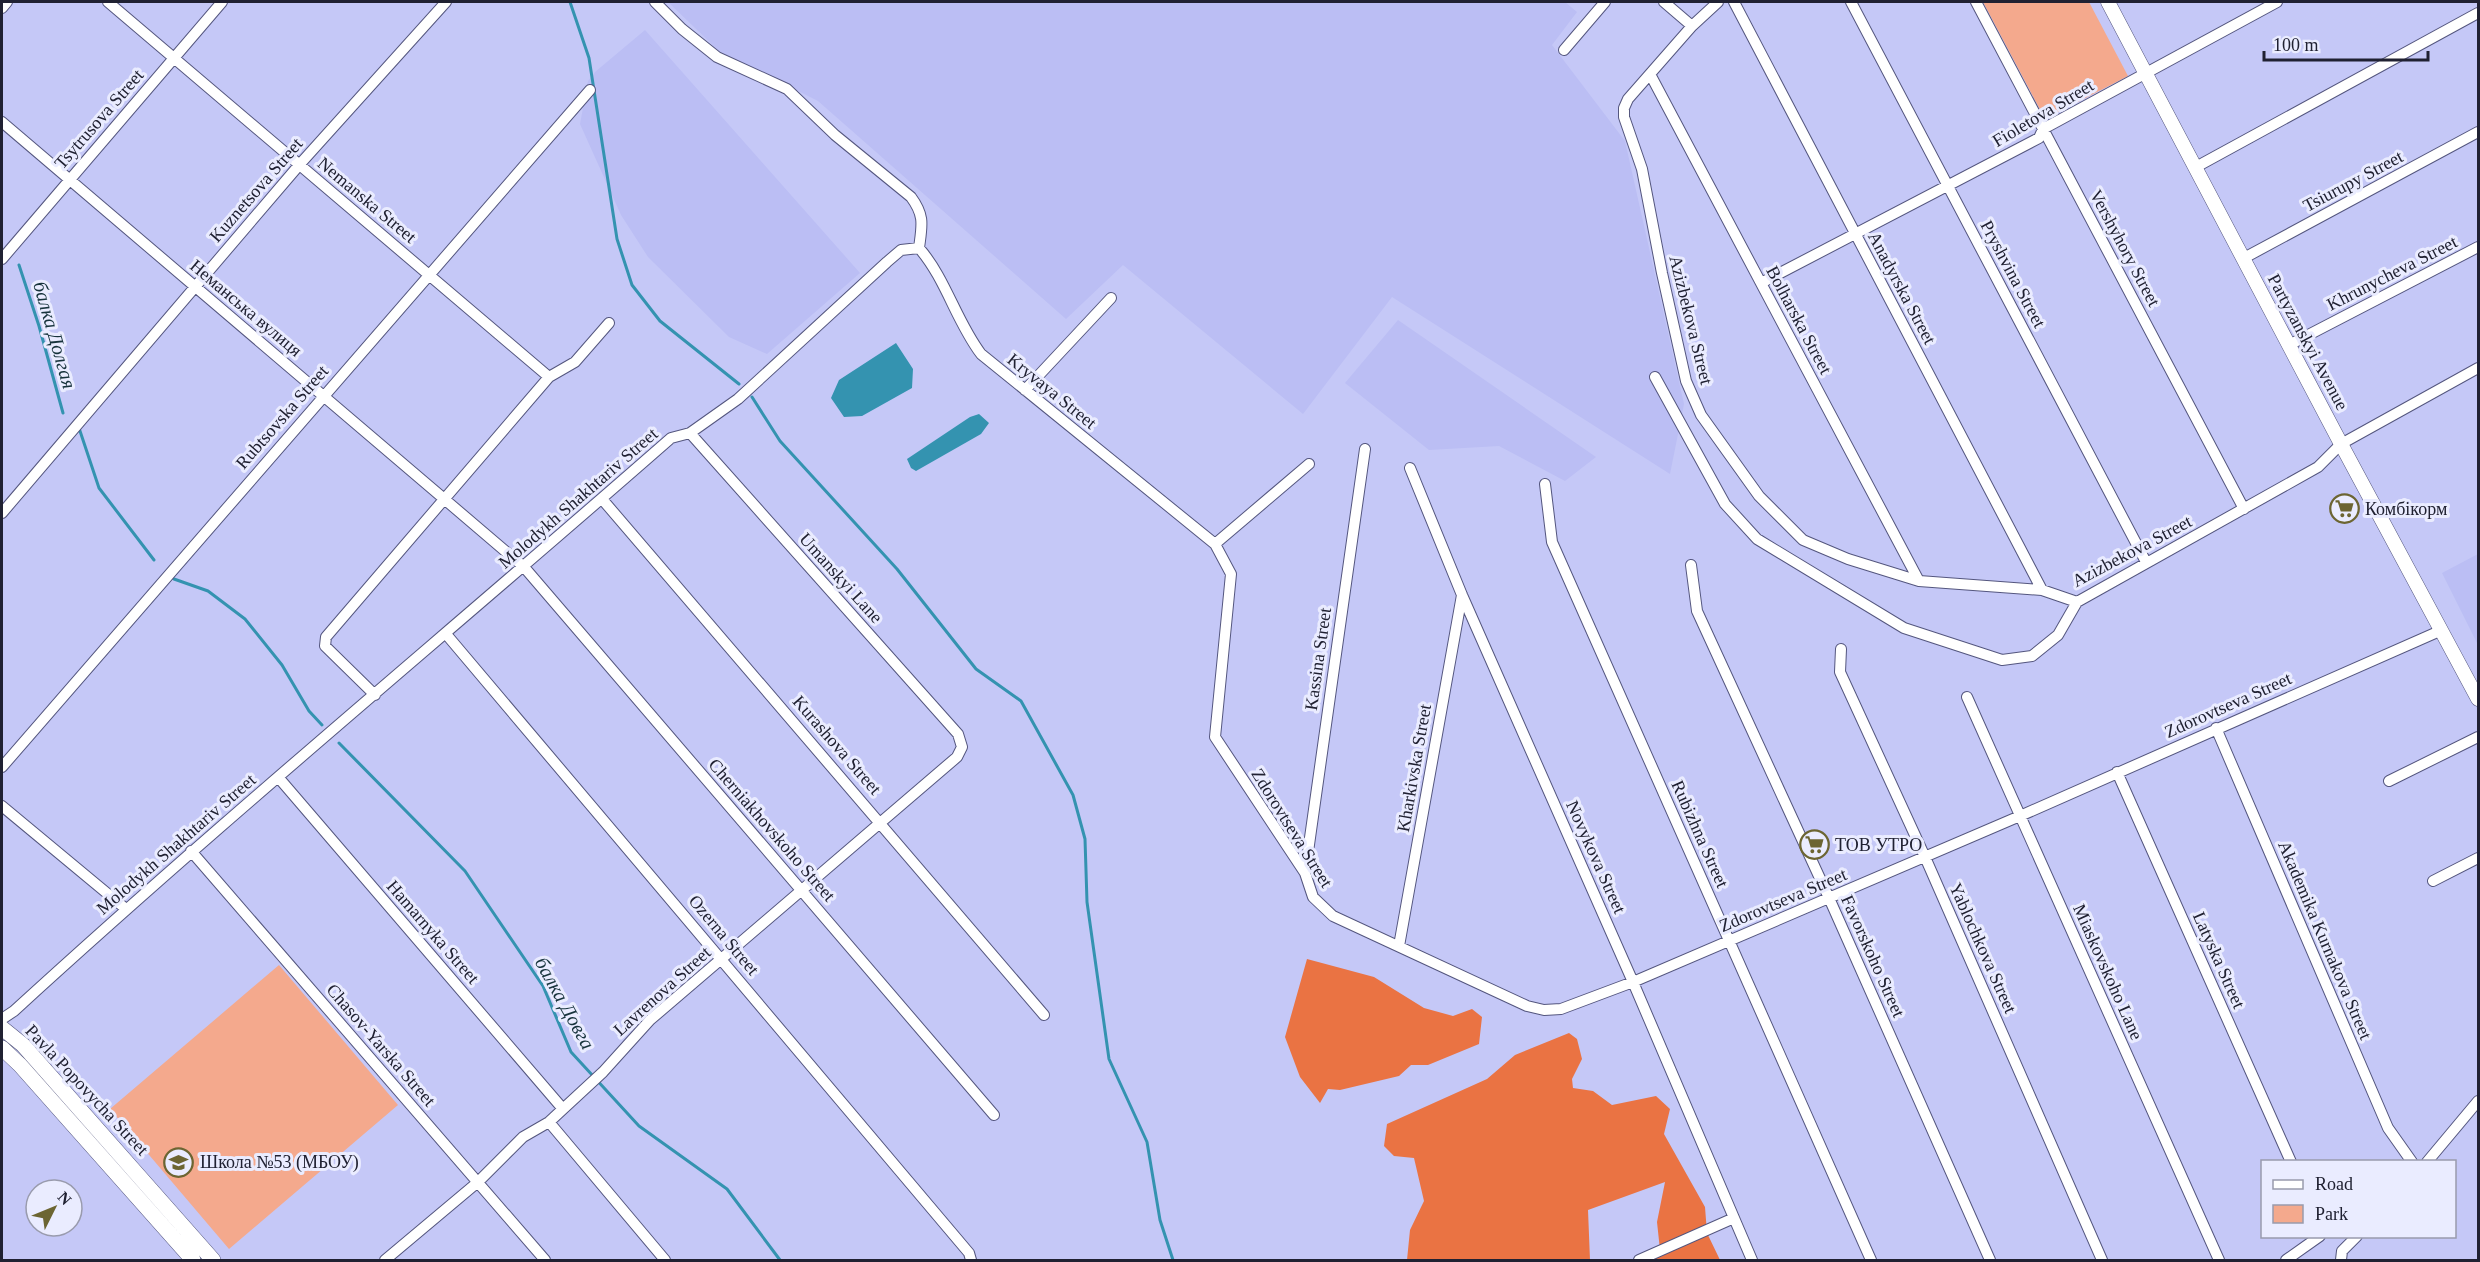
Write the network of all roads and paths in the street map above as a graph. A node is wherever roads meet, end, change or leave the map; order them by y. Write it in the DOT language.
graph roads {
  1 [pos="8,2"];
  2 [pos="108,2"];
  3 [pos="222,2"];
  4 [pos="446,2"];
  5 [pos="655,2"];
  6 [pos="1605,2"];
  7 [pos="1664,2"];
  8 [pos="1718,2"];
  9 [pos="1734,2"];
  10 [pos="1851,2"];
  11 [pos="1976,2"];
  12 [pos="2108,2"];
  13 [pos="2277,2"];
  14 [pos="2,8"];
  15 [pos="2478,13"];
  16 [pos="1692,26"];
  17 [pos="1564,50"];
  18 [pos="174,58"];
  19 [pos="2146,73"];
  20 [pos="1650,74"];
  21 [pos="590,90"];
  22 [pos="2,122"];
  23 [pos="2043,129"];
  24 [pos="2478,132"];
  25 [pos="300,164"];
  26 [pos="2196,167"];
  27 [pos="69,180"];
  28 [pos="1947,185"];
  29 [pos="1855,233"];
  30 [pos="2478,247"];
  31 [pos="919,248"];
  32 [pos="2244,258"];
  33 [pos="2,259"];
  34 [pos="429,274"];
  35 [pos="1761,283"];
  36 [pos="195,286"];
  37 [pos="1111,298"];
  38 [pos="609,323"];
  39 [pos="2289,345"];
  40 [pos="2478,369"];
  41 [pos="549,377"];
  42 [pos="1655,377"];
  43 [pos="1025,390"];
  44 [pos="322,395"];
  45 [pos="690,433"];
  46 [pos="2341,444"];
  47 [pos="1365,449"];
  48 [pos="1309,464"];
  49 [pos="1410,468"];
  50 [pos="1545,484"];
  51 [pos="444,498"];
  52 [pos="602,499"];
  53 [pos="2244,509"];
  54 [pos="2,513"];
  55 [pos="1215,544"];
  56 [pos="2146,562"];
  57 [pos="1691,565"];
  58 [pos="524,567"];
  59 [pos="1919,582"];
  60 [pos="2042,590"];
  61 [pos="1462,595"];
  62 [pos="2077,602"];
  63 [pos="2442,630"];
  64 [pos="446,634"];
  65 [pos="1841,649"];
  66 [pos="375,695"];
  67 [pos="1967,696"];
  68 [pos="2478,699"];
  69 [pos="2216,728"];
  70 [pos="1215,737"];
  71 [pos="2478,737"];
  72 [pos="962,747"];
  73 [pos="2,767"];
  74 [pos="2117,771"];
  75 [pos="278,777"];
  76 [pos="2389,782"];
  77 [pos="2,806"];
  78 [pos="2020,816"];
  79 [pos="881,821"];
  80 [pos="191,851"];
  81 [pos="1925,857"];
  82 [pos="2478,858"];
  83 [pos="1305,873"];
  84 [pos="2433,881"];
  85 [pos="802,890"];
  86 [pos="1829,898"];
  87 [pos="126,909"];
  88 [pos="1730,941"];
  89 [pos="1399,946"];
  90 [pos="722,958"];
  91 [pos="1633,982"];
  92 [pos="1044,1015"];
  93 [pos="2,1019"];
  94 [pos="2,1028"];
  95 [pos="2,1048"];
  96 [pos="2478,1101"];
  97 [pos="563,1109"];
  98 [pos="994,1115"];
  99 [pos="549,1122"];
  100 [pos="2291,1160"];
  101 [pos="2411,1160"];
  102 [pos="2428,1160"];
  103 [pos="478,1182"];
  104 [pos="1734,1218"];
  105 [pos="2317,1238"];
  106 [pos="2355,1238"];
  107 [pos="193,1260"];
  108 [pos="213,1260"];
  109 [pos="386,1260"];
  110 [pos="546,1260"];
  111 [pos="665,1260"];
  112 [pos="971,1260"];
  113 [pos="1639,1260"];
  114 [pos="1752,1260"];
  115 [pos="1871,1260"];
  116 [pos="1990,1260"];
  117 [pos="2102,1260"];
  118 [pos="2219,1260"];
  119 [pos="2286,1260"];
  120 [pos="2341,1260"];
  1 -- 14 [label="street"];
  2 -- 18 [label="street, Nemanska Street"];
  3 -- 18 [label="street, Tsytrusova Street"];
  4 -- 25 [label="street, Kuznetsova Street"];
  5 -- 31 [label="street"];
  6 -- 17 [label="street"];
  7 -- 16 [label="street"];
  8 -- 16 [label="street"];
  9 -- 29 [label="street, Anadyrska Street"];
  10 -- 28 [label="street, Pryshvina Street"];
  11 -- 23 [label="street, Vershyhory Street"];
  12 -- 19 [label="street, Partyzanskyi Avenue"];
  13 -- 19 [label="street, Fioletova Street"];
  15 -- 26 [label="street"];
  16 -- 20 [label="street"];
  18 -- 25 [label="street, Nemanska Street"];
  18 -- 27 [label="street, Tsytrusova Street"];
  19 -- 23 [label="street, Fioletova Street"];
  19 -- 26 [label="street, Partyzanskyi Avenue"];
  20 -- 35 [label="street, Bolharska Street"];
  20 -- 59 [label="street, Azizbekova Street"];
  21 -- 34 [label="street, Rubtsovska Street"];
  22 -- 27 [label="street, Неманська вулиця"];
  23 -- 28 [label="street, Fioletova Street"];
  23 -- 53 [label="street, Vershyhory Street"];
  24 -- 32 [label="street, Tsiurupy Street"];
  25 -- 34 [label="street, Nemanska Street"];
  25 -- 36 [label="street, Kuznetsova Street"];
  26 -- 32 [label="street, Partyzanskyi Avenue"];
  27 -- 33 [label="street, Tsytrusova Street"];
  27 -- 36 [label="street, Неманська вулиця"];
  28 -- 29 [label="street, Fioletova Street"];
  28 -- 56 [label="street, Pryshvina Street"];
  29 -- 35 [label="street, Fioletova Street"];
  29 -- 60 [label="street, Anadyrska Street"];
  30 -- 39 [label="street, Khrunycheva Street"];
  31 -- 43 [label="street, Kryvaya Street"];
  31 -- 45 [label="street, Molodykh Shakhtariv Street"];
  32 -- 39 [label="street, Partyzanskyi Avenue"];
  34 -- 41 [label="street, Nemanska Street"];
  34 -- 44 [label="street, Rubtsovska Street"];
  35 -- 59 [label="street, Bolharska Street"];
  36 -- 44 [label="street, Неманська вулиця"];
  36 -- 54 [label="street, Kuznetsova Street"];
  37 -- 43 [label="street"];
  38 -- 41 [label="street"];
  39 -- 46 [label="street, Partyzanskyi Avenue"];
  40 -- 46 [label="street, Azizbekova Street"];
  41 -- 51 [label="street"];
  42 -- 62 [label="street"];
  43 -- 55 [label="street, Kryvaya Street"];
  44 -- 51 [label="street, Неманська вулиця"];
  44 -- 73 [label="street, Rubtsovska Street"];
  45 -- 52 [label="street, Molodykh Shakhtariv Street"];
  45 -- 72 [label="street, Umanskyi Lane"];
  46 -- 53 [label="street, Azizbekova Street"];
  46 -- 63 [label="street, Partyzanskyi Avenue"];
  47 -- 83 [label="street, Kassina Street"];
  48 -- 55 [label="street"];
  49 -- 61 [label="street, Novykova Street"];
  50 -- 88 [label="street, Rubizhna Street"];
  51 -- 58 [label="street, Неманська вулиця"];
  51 -- 66 [label="street"];
  52 -- 58 [label="street, Molodykh Shakhtariv Street"];
  52 -- 79 [label="street, Kurashova Street"];
  53 -- 56 [label="street, Azizbekova Street"];
  55 -- 70 [label="street, Kryvaya Street"];
  56 -- 62 [label="street, Azizbekova Street"];
  57 -- 86 [label="street, Favorskoho Street"];
  58 -- 64 [label="street, Molodykh Shakhtariv Street"];
  58 -- 85 [label="street, Cherniakhovskoho Street"];
  59 -- 60 [label="street, Azizbekova Street"];
  60 -- 62 [label="street, Azizbekova Street"];
  61 -- 89 [label="street, Kharkivska Street"];
  61 -- 91 [label="street, Novykova Street"];
  63 -- 68 [label="street, Partyzanskyi Avenue"];
  63 -- 69 [label="street, Zdorovtseva Street"];
  64 -- 66 [label="street, Molodykh Shakhtariv Street"];
  64 -- 90 [label="street, Ozerna Street"];
  65 -- 81 [label="street, Yablochkova Street"];
  66 -- 75 [label="street, Molodykh Shakhtariv Street"];
  67 -- 78 [label="street, Miaskovskoho Lane"];
  69 -- 74 [label="street, Zdorovtseva Street"];
  69 -- 101 [label="street, Akademika Kurnakova Street"];
  70 -- 83 [label="street, Zdorovtseva Street"];
  71 -- 76 [label="street"];
  72 -- 79 [label="street, Lavrenova Street"];
  74 -- 78 [label="street, Zdorovtseva Street"];
  74 -- 100 [label="street, Latyska Street"];
  75 -- 80 [label="street, Molodykh Shakhtariv Street"];
  75 -- 97 [label="street, Hamarnyka Street"];
  77 -- 87 [label="street"];
  78 -- 81 [label="street, Zdorovtseva Street"];
  78 -- 118 [label="street, Miaskovskoho Lane"];
  79 -- 85 [label="street, Lavrenova Street"];
  79 -- 92 [label="street, Kurashova Street"];
  80 -- 87 [label="street, Molodykh Shakhtariv Street"];
  80 -- 103 [label="street, Chasov-Yarska Street"];
  81 -- 86 [label="street, Zdorovtseva Street"];
  81 -- 117 [label="street, Yablochkova Street"];
  82 -- 84 [label="street"];
  83 -- 89 [label="street, Zdorovtseva Street"];
  85 -- 90 [label="street, Lavrenova Street"];
  85 -- 98 [label="street, Cherniakhovskoho Street"];
  86 -- 88 [label="street, Zdorovtseva Street"];
  86 -- 116 [label="street, Favorskoho Street"];
  87 -- 93 [label="street, Molodykh Shakhtariv Street"];
  88 -- 91 [label="street, Zdorovtseva Street"];
  88 -- 115 [label="street, Rubizhna Street"];
  89 -- 91 [label="street, Zdorovtseva Street"];
  90 -- 97 [label="street, Lavrenova Street"];
  90 -- 112 [label="street, Ozerna Street"];
  91 -- 104 [label="street, Novykova Street"];
  94 -- 108 [label="main road, Pavla Popovycha Street"];
  95 -- 107 [label="main road, Pavla Popovycha Street"];
  96 -- 102 [label="street"];
  97 -- 99 [label="street, Lavrenova Street"];
  99 -- 103 [label="street, Lavrenova Street"];
  99 -- 111 [label="street"];
  103 -- 109 [label="street, Lavrenova Street"];
  103 -- 110 [label="street, Chasov-Yarska Street"];
  104 -- 113 [label="street"];
  104 -- 114 [label="street, Novykova Street"];
  105 -- 119 [label="street"];
  106 -- 120 [label="street"];
}
